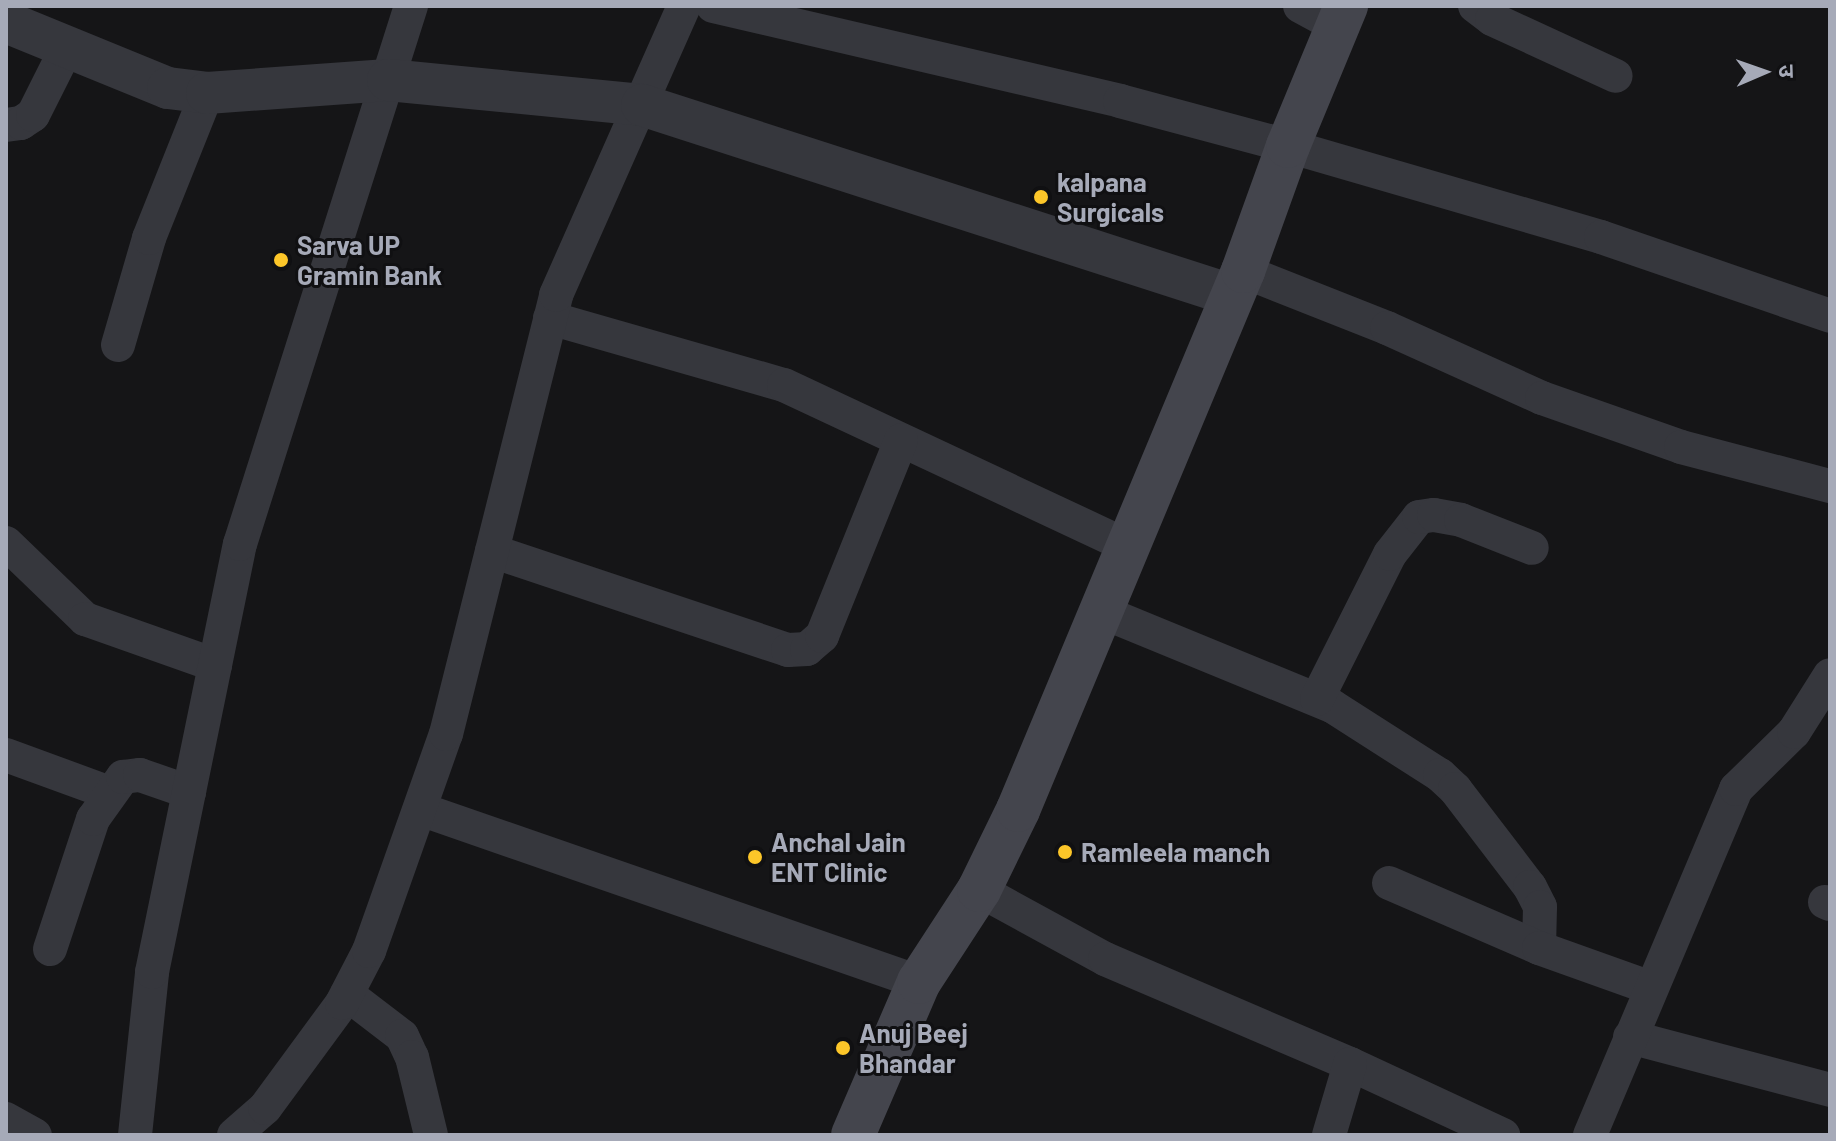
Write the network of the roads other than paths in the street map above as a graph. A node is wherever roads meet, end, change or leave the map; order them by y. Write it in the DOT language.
graph roads {
  1 [pos="411,6"];
  2 [pos="684,6"];
  3 [pos="713,6"];
  4 [pos="1475,6"];
  5 [pos="1327,13"];
  6 [pos="6,22"];
  7 [pos="67,47"];
  8 [pos="1616,76"];
  9 [pos="388,80"];
  10 [pos="207,93"];
  11 [pos="642,105"];
  12 [pos="6,125"];
  13 [pos="1288,146"];
  14 [pos="1237,283"];
  15 [pos="1830,316"];
  16 [pos="550,318"];
  17 [pos="118,345"];
  18 [pos="901,440"];
  19 [pos="1830,486"];
  20 [pos="6,543"];
  21 [pos="1127,546"];
  22 [pos="1532,548"];
  23 [pos="492,551"];
  24 [pos="1100,611"];
  25 [pos="215,665"];
  26 [pos="1830,675"];
  27 [pos="1317,699"];
  28 [pos="6,755"];
  29 [pos="189,792"];
  30 [pos="110,793"];
  31 [pos="420,809"];
  32 [pos="1389,883"];
  33 [pos="979,890"];
  34 [pos="1539,948"];
  35 [pos="50,949"];
  36 [pos="919,982"];
  37 [pos="1651,988"];
  38 [pos="347,994"];
  39 [pos="1630,1037"];
  40 [pos="1350,1064"];
  41 [pos="1830,1090"];
  42 [pos="6,1119"];
  43 [pos="35,1135"];
  44 [pos="135,1135"];
  45 [pos="234,1135"];
  46 [pos="431,1135"];
  47 [pos="853,1135"];
  48 [pos="1329,1135"];
  49 [pos="1503,1135"];
  50 [pos="1590,1135"];
  1 -- 9 [label="street"];
  2 -- 11 [label="street"];
  3 -- 13 [label="street"];
  4 -- 8 [label="street"];
  5 -- 13 [label="main road"];
  6 -- 7 [label="street"];
  7 -- 10 [label="street"];
  7 -- 12 [label="street"];
  9 -- 10 [label="street"];
  9 -- 11 [label="street"];
  9 -- 25 [label="street"];
  10 -- 17 [label="street"];
  11 -- 14 [label="street"];
  11 -- 16 [label="street"];
  13 -- 14 [label="main road"];
  13 -- 15 [label="street"];
  14 -- 19 [label="street"];
  14 -- 21 [label="main road"];
  16 -- 18 [label="street"];
  16 -- 23 [label="street"];
  18 -- 21 [label="street"];
  18 -- 23 [label="street"];
  20 -- 25 [label="street"];
  21 -- 24 [label="main road"];
  22 -- 27 [label="street"];
  23 -- 31 [label="street"];
  24 -- 27 [label="street"];
  24 -- 33 [label="main road"];
  25 -- 29 [label="street"];
  26 -- 37 [label="street"];
  27 -- 34 [label="street"];
  28 -- 30 [label="street"];
  29 -- 30 [label="street"];
  29 -- 44 [label="street"];
  30 -- 35 [label="street"];
  31 -- 36 [label="street"];
  31 -- 38 [label="street"];
  32 -- 34 [label="street"];
  33 -- 36 [label="main road"];
  33 -- 40 [label="street"];
  34 -- 37 [label="street"];
  36 -- 47 [label="main road"];
  37 -- 39 [label="street"];
  38 -- 45 [label="street"];
  38 -- 46 [label="street"];
  39 -- 41 [label="street"];
  39 -- 50 [label="street"];
  40 -- 48 [label="street"];
  40 -- 49 [label="street"];
  42 -- 43 [label="street"];
}
